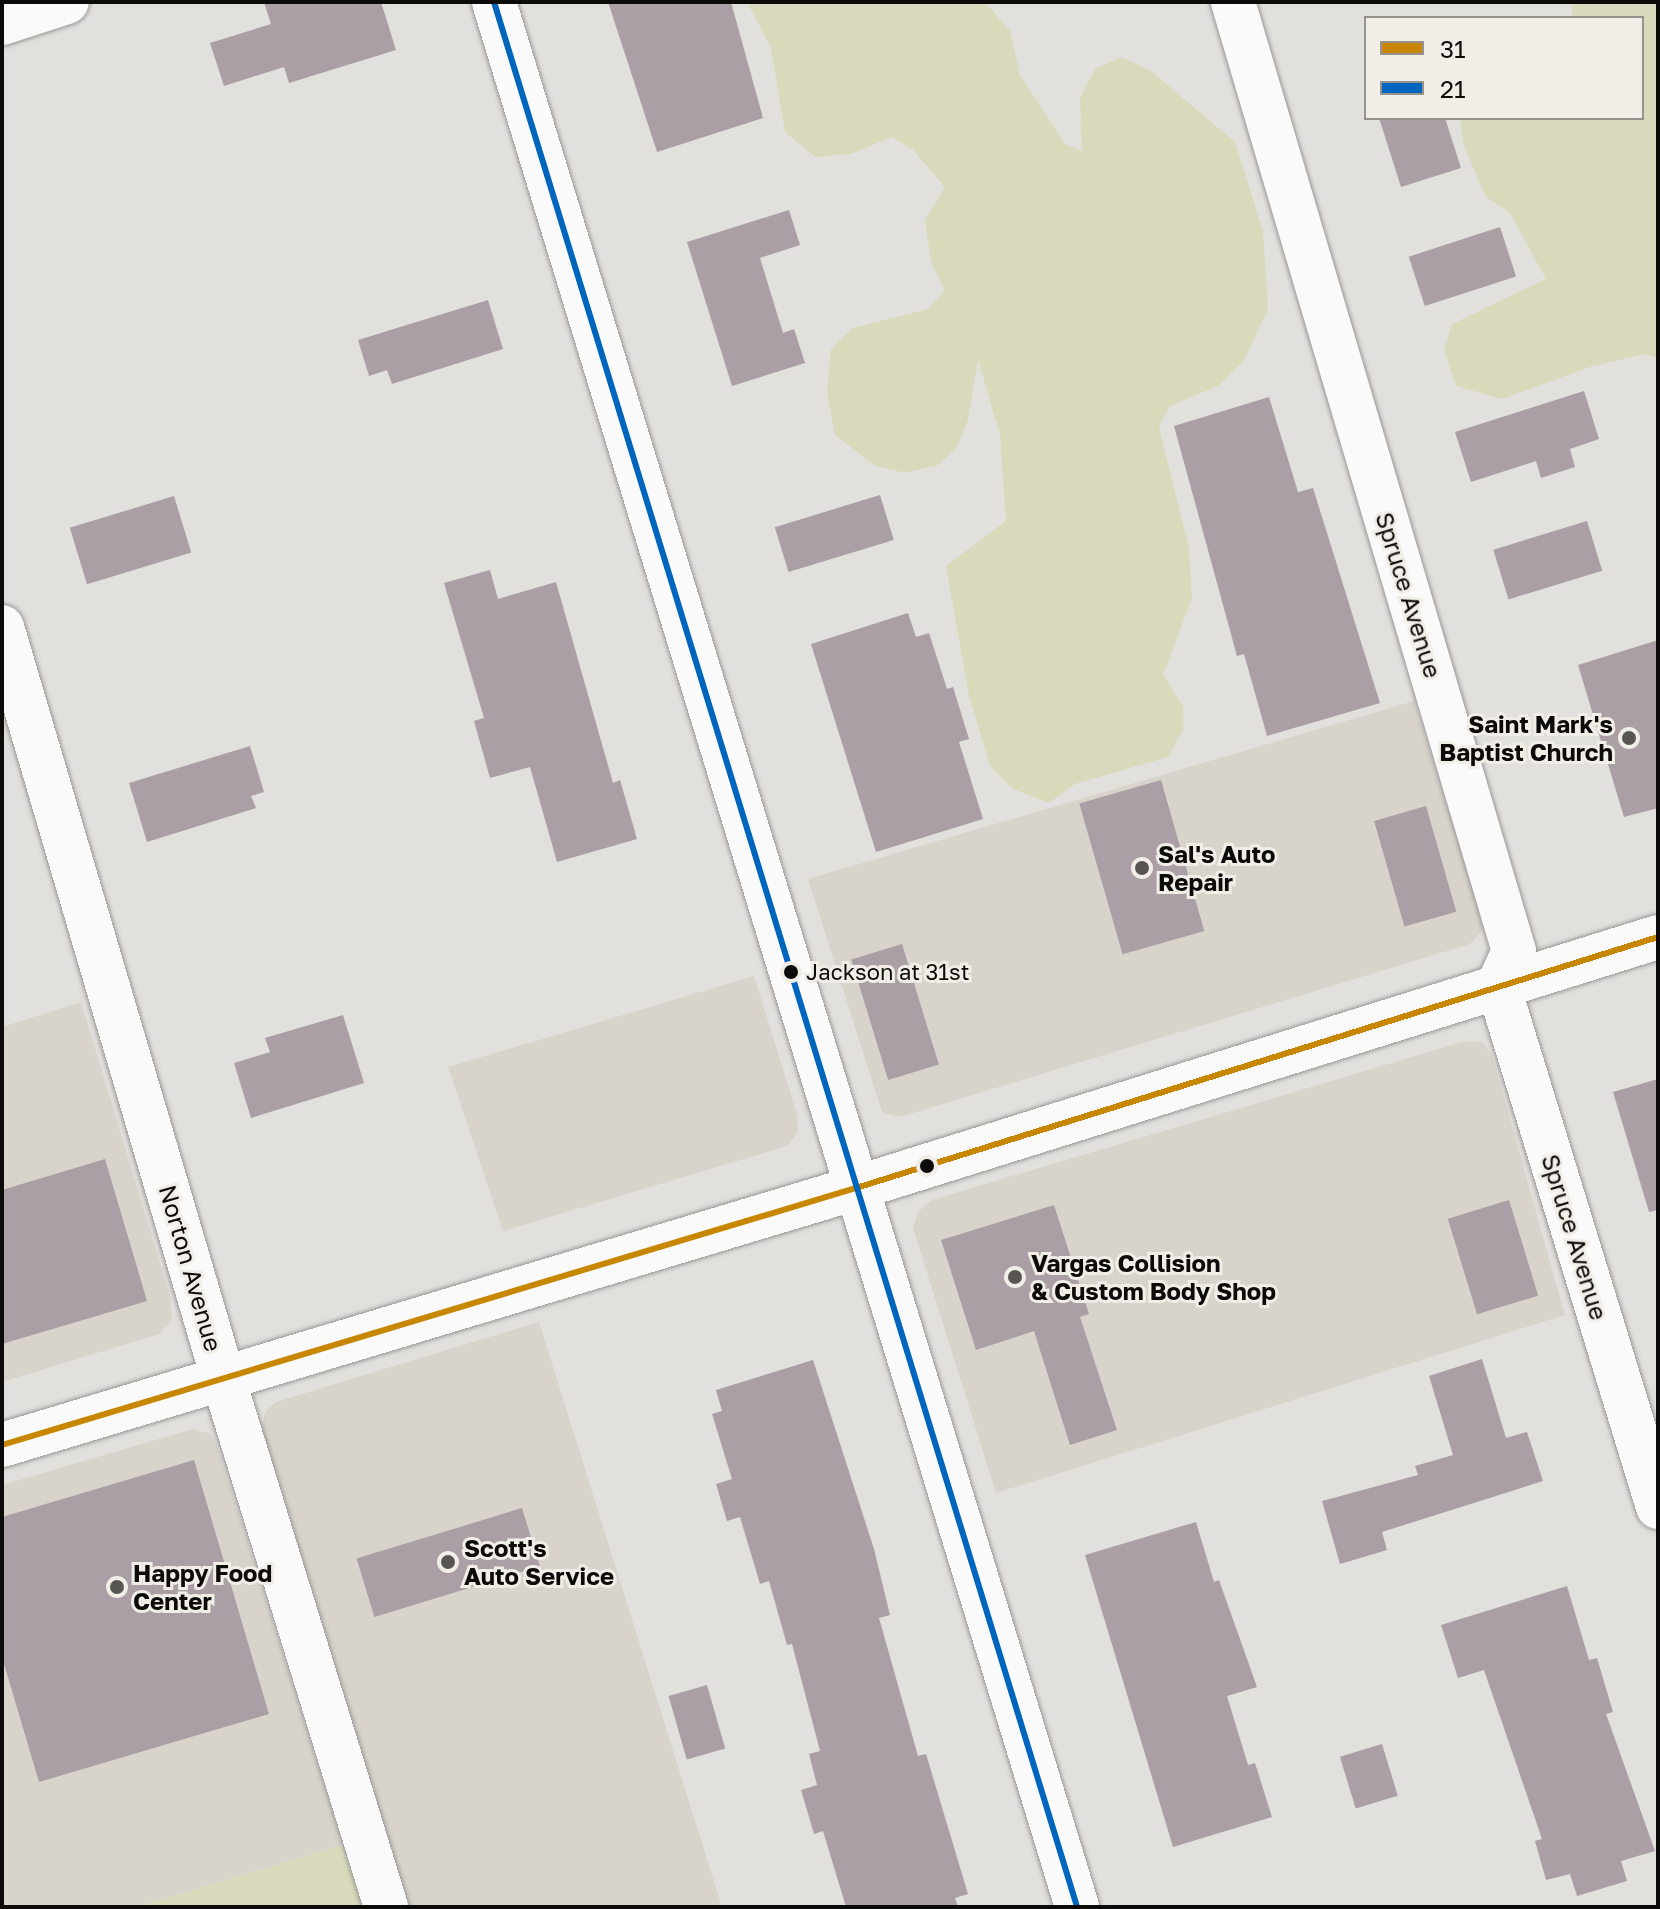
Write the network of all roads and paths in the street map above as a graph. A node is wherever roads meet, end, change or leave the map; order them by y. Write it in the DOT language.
graph roads {
  1 [pos="67,2"];
  2 [pos="494,2"];
  3 [pos="1233,2"];
  4 [pos="2,23"];
  5 [pos="2,627"];
  6 [pos="1658,937"];
  7 [pos="1498,985"];
  8 [pos="856,1188"];
  9 [pos="223,1378"];
  10 [pos="2,1445"];
  11 [pos="1658,1507"];
  12 [pos="386,1907"];
  13 [pos="1077,1907"];
  1 -- 4 [label="street"];
  2 -- 8 [label="street"];
  3 -- 7 [label="street, Spruce Avenue"];
  5 -- 9 [label="street, Norton Avenue"];
  6 -- 7 [label="street"];
  7 -- 8 [label="street"];
  7 -- 11 [label="street, Spruce Avenue"];
  8 -- 9 [label="street"];
  8 -- 13 [label="street"];
  9 -- 10 [label="street"];
  9 -- 12 [label="street, Norton Avenue"];
}
